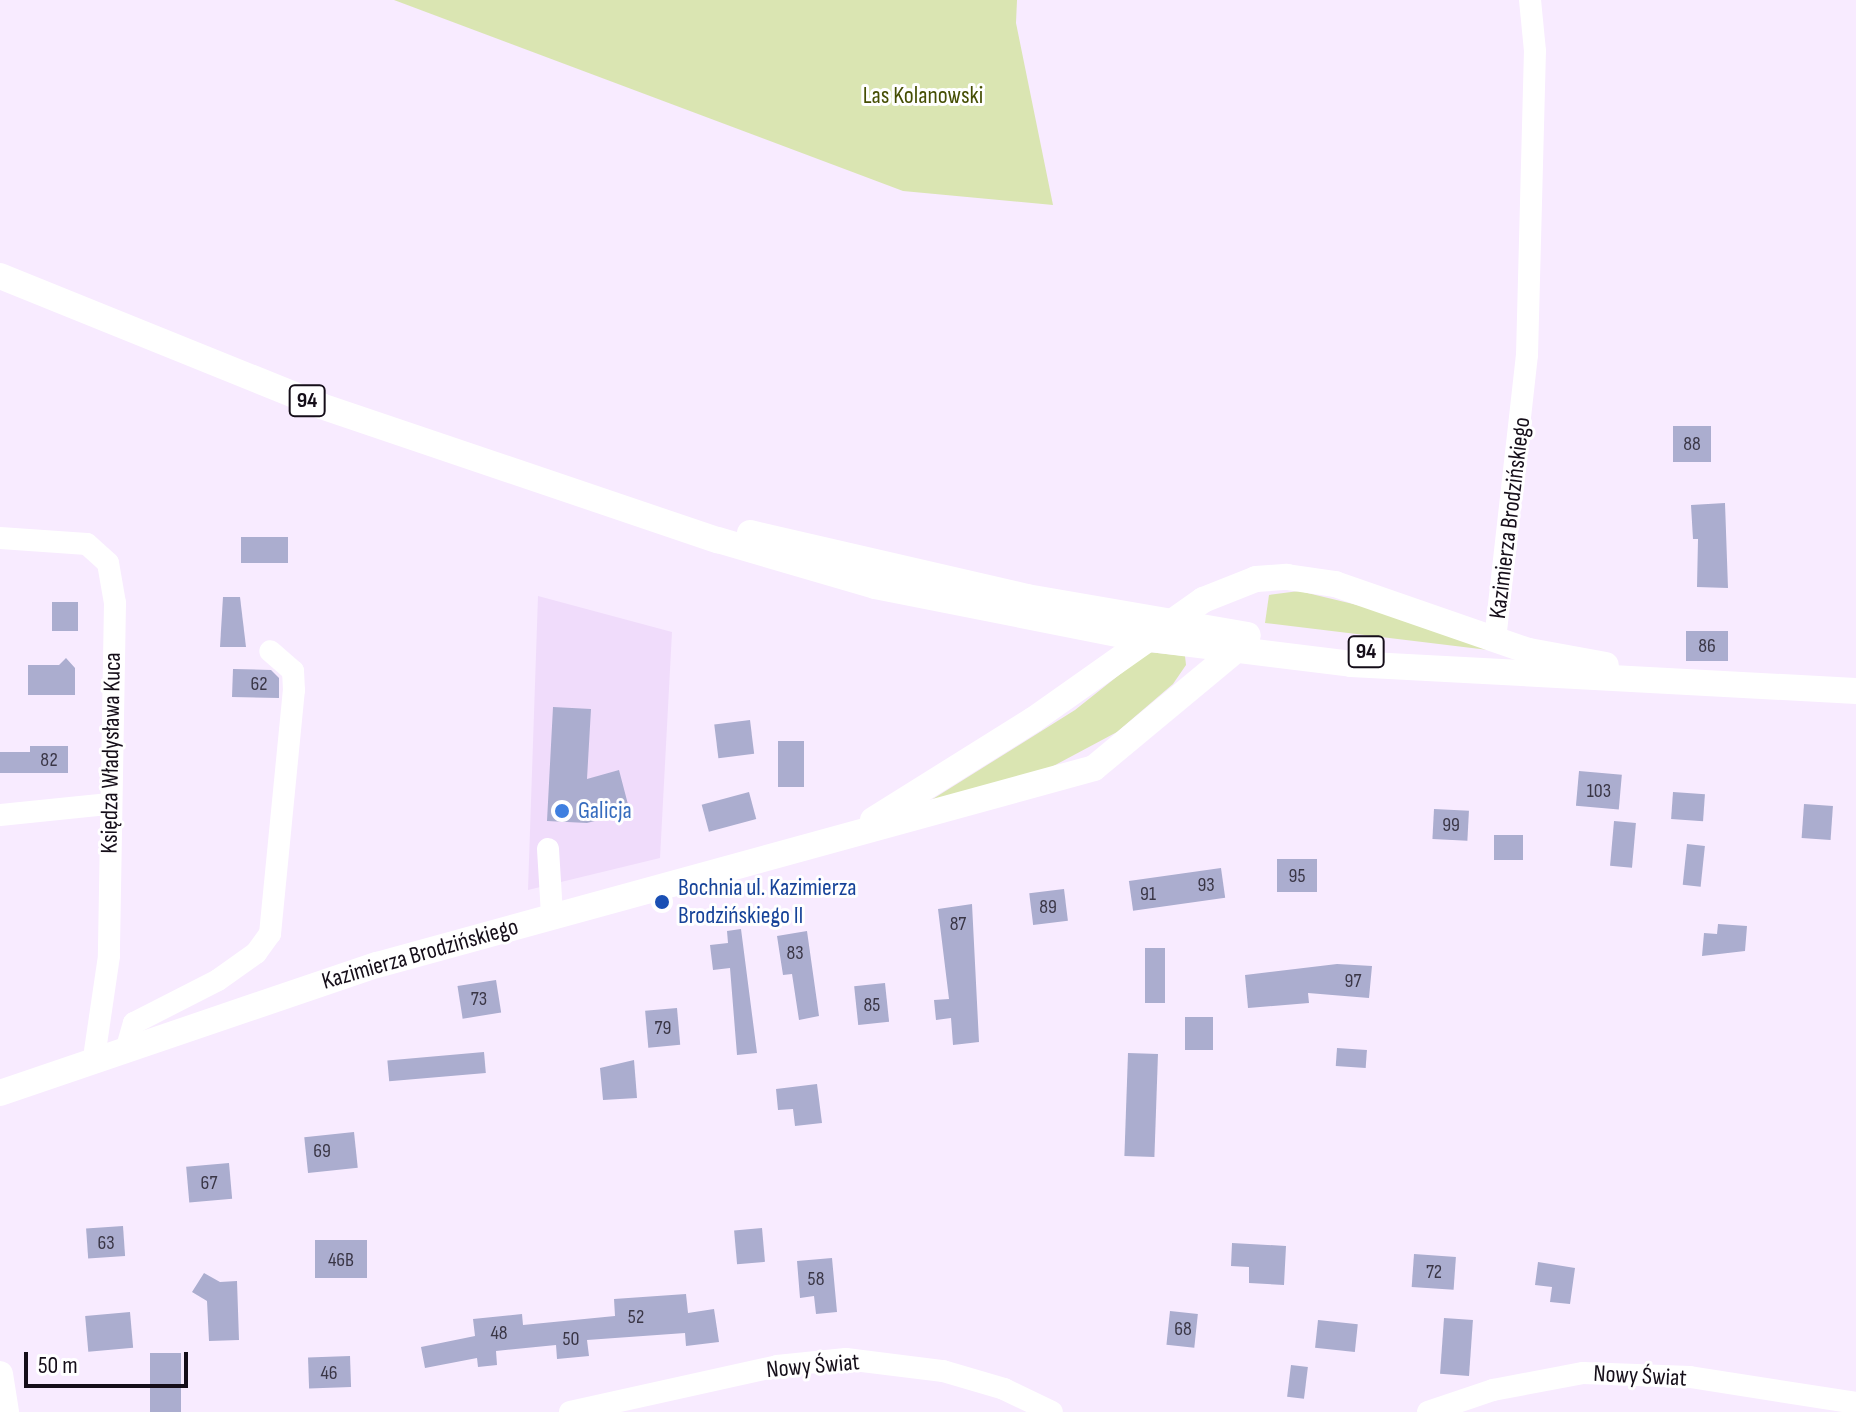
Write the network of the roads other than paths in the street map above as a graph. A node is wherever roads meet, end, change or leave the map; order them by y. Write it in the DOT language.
graph roads {
  1 [pos="1530,0"];
  2 [pos="0,276"];
  3 [pos="622,504"];
  4 [pos="0,538"];
  5 [pos="1495,640"];
  6 [pos="1235,642"];
  7 [pos="270,651"];
  8 [pos="1727,685"];
  9 [pos="1856,691"];
  10 [pos="109,804"];
  11 [pos="0,815"];
  12 [pos="847,835"];
  13 [pos="548,849"];
  14 [pos="552,915"];
  15 [pos="127,1047"];
  16 [pos="94,1058"];
  17 [pos="0,1093"];
  18 [pos="0,1374"];
  19 [pos="1856,1403"];
  20 [pos="6,1412"];
  21 [pos="570,1412"];
  22 [pos="1052,1412"];
  23 [pos="1428,1412"];
  1 -- 5 [label="street, Kazimierza Brodzińskiego"];
  2 -- 3 [label="main road, 94"];
  3 -- 6 [label="main road, 94"];
  3 -- 6 [label="main road, 94"];
  4 -- 10 [label="street, Księdza Władysława Kuca"];
  5 -- 8 [label="main road"];
  5 -- 12 [label="main road, Kazimierza Brodzińskiego"];
  6 -- 8 [label="main road, 94"];
  6 -- 12 [label="main road, Kazimierza Brodzińskiego"];
  7 -- 15 [label="street"];
  8 -- 9 [label="main road, 94"];
  10 -- 11 [label="street"];
  10 -- 16 [label="street, Księdza Władysława Kuca"];
  12 -- 14 [label="main road, Kazimierza Brodzińskiego"];
  13 -- 14 [label="street"];
  14 -- 15 [label="main road, Kazimierza Brodzińskiego"];
  15 -- 16 [label="main road, Kazimierza Brodzińskiego"];
  16 -- 17 [label="main road, Kazimierza Brodzińskiego"];
  18 -- 20 [label="main road"];
  19 -- 23 [label="street, Nowy Świat"];
  21 -- 22 [label="street, Nowy Świat"];
}
